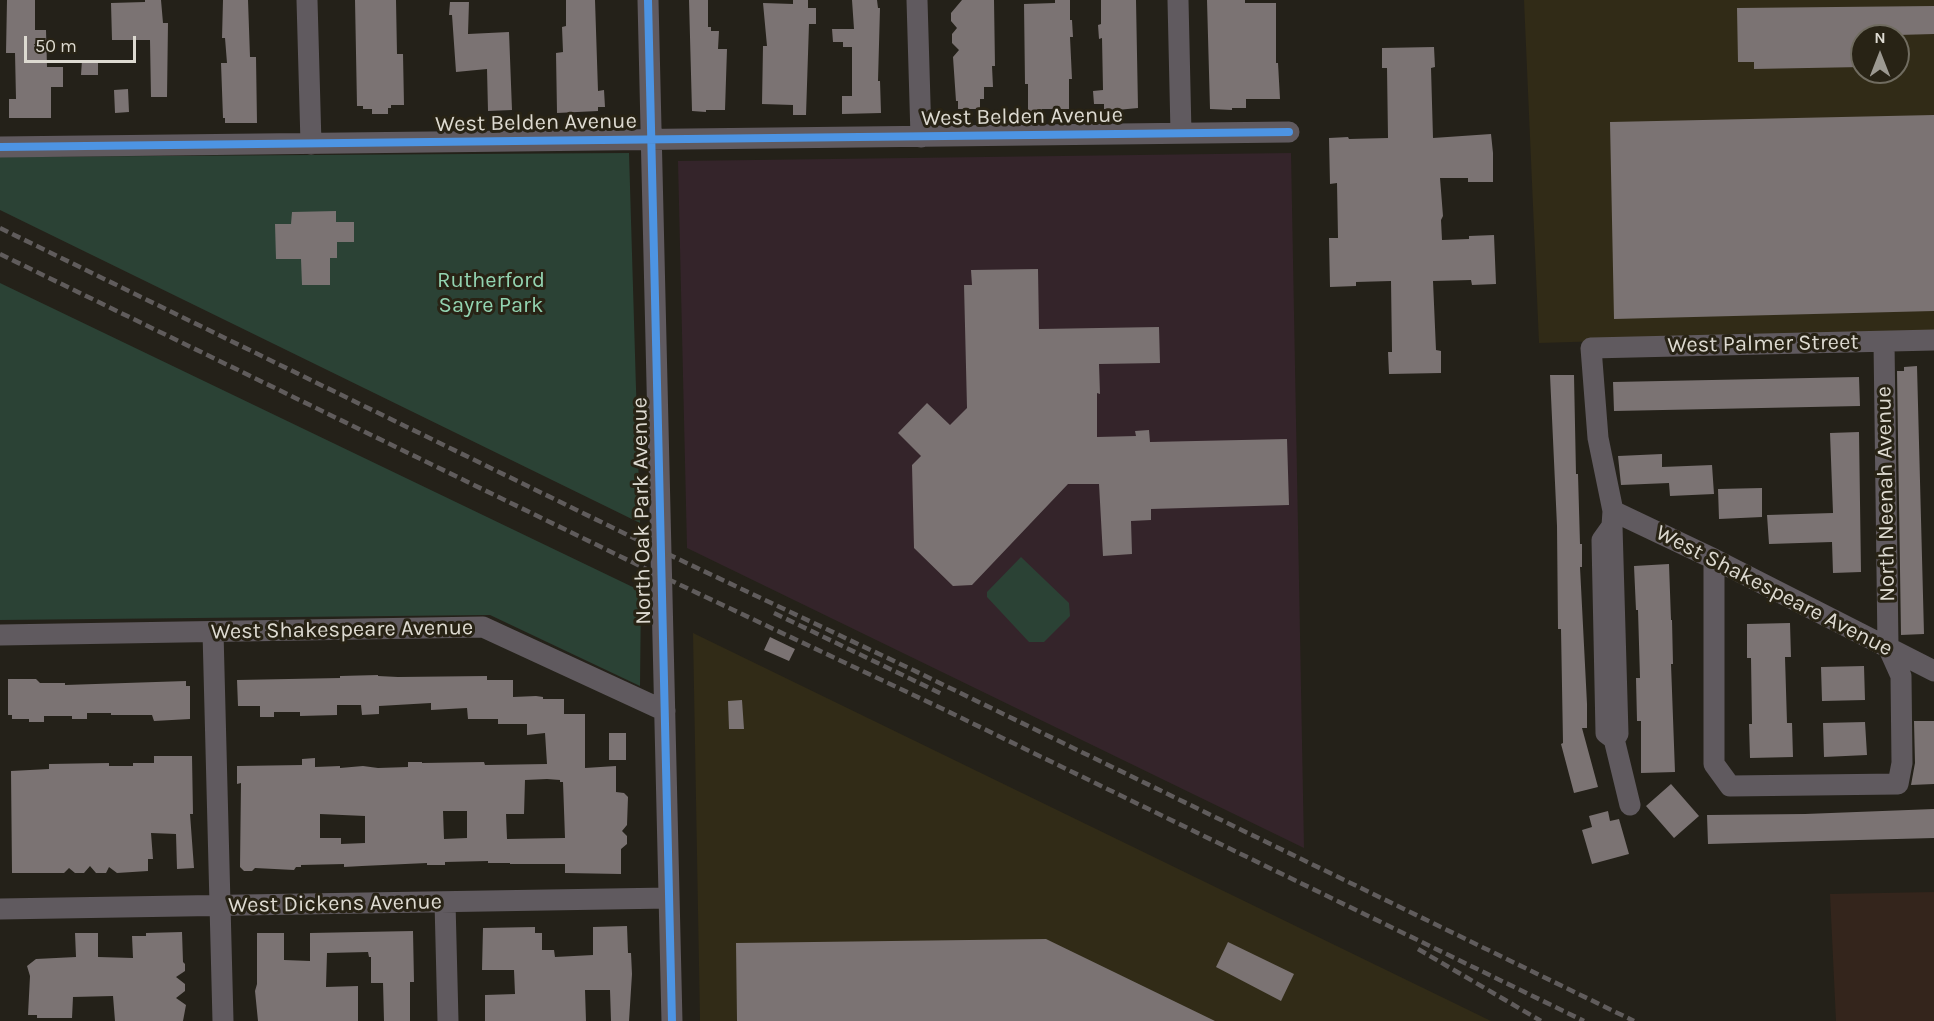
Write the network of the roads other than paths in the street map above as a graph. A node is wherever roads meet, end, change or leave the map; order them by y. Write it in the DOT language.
graph roads {
  1 [pos="308,0"];
  2 [pos="648,0"];
  3 [pos="917,0"];
  4 [pos="1179,0"];
  5 [pos="1289,132"];
  6 [pos="1181,133"];
  7 [pos="921,136"];
  8 [pos="652,139"];
  9 [pos="311,144"];
  10 [pos="0,147"];
  11 [pos="1934,340"];
  12 [pos="1893,341"];
  13 [pos="1612,519"];
  14 [pos="1714,559"];
  15 [pos="213,632"];
  16 [pos="0,635"];
  17 [pos="1888,647"];
  18 [pos="1934,671"];
  19 [pos="665,711"];
  20 [pos="1630,805"];
  21 [pos="669,898"];
  22 [pos="445,902"];
  23 [pos="220,906"];
  24 [pos="0,909"];
  25 [pos="223,1021"];
  26 [pos="448,1021"];
  27 [pos="672,1021"];
  1 -- 9 [label="street"];
  2 -- 8 [label="street, North Oak Park Avenue"];
  3 -- 7 [label="street"];
  4 -- 6 [label="street"];
  5 -- 6 [label="street, West Belden Avenue"];
  6 -- 7 [label="street, West Belden Avenue"];
  7 -- 8 [label="street, West Belden Avenue"];
  8 -- 9 [label="street, West Belden Avenue"];
  8 -- 19 [label="street, North Oak Park Avenue"];
  9 -- 10 [label="street, West Belden Avenue"];
  11 -- 12 [label="street, West Palmer Street"];
  12 -- 13 [label="street, West Palmer Street"];
  12 -- 17 [label="street, North Neenah Avenue"];
  13 -- 14 [label="street, West Shakespeare Avenue"];
  13 -- 20 [label="street"];
  14 -- 17 [label="street, West Shakespeare Avenue"];
  14 -- 17 [label="street"];
  15 -- 16 [label="street, West Shakespeare Avenue"];
  15 -- 19 [label="street, West Shakespeare Avenue"];
  15 -- 23 [label="street"];
  17 -- 18 [label="street, West Shakespeare Avenue"];
  19 -- 21 [label="street, North Oak Park Avenue"];
  21 -- 22 [label="street, West Dickens Avenue"];
  21 -- 27 [label="street, North Oak Park Avenue"];
  22 -- 23 [label="street, West Dickens Avenue"];
  22 -- 26 [label="street"];
  23 -- 24 [label="street, West Dickens Avenue"];
  23 -- 25 [label="street"];
}
